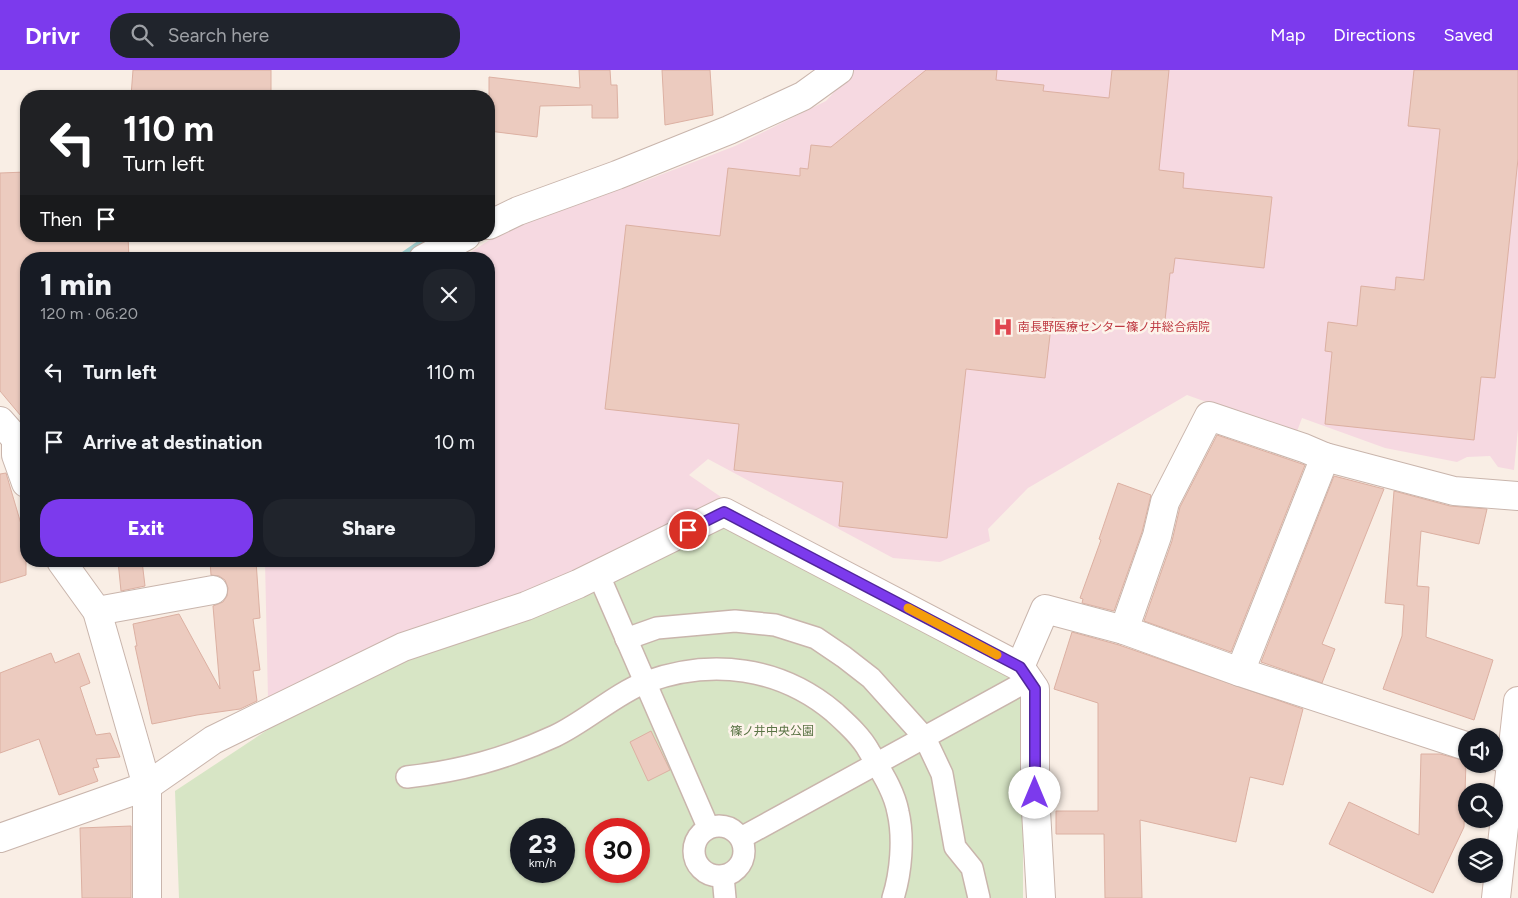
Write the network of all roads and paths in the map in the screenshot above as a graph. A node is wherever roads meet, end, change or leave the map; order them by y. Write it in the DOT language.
graph roads {
  1 [pos="839,70"];
  2 [pos="495,222"];
  3 [pos="455,242"];
  4 [pos="436,252"];
  5 [pos="0,421"];
  6 [pos="14,456"];
  7 [pos="1325,457"];
  8 [pos="20,470"];
  9 [pos="1518,496"];
  10 [pos="65,567"];
  11 [pos="603,585"];
  12 [pos="212,590"];
  13 [pos="97,611"];
  14 [pos="1124,630"];
  15 [pos="626,639"];
  16 [pos="1240,672"];
  17 [pos="1024,673"];
  18 [pos="644,683"];
  19 [pos="1518,701"];
  20 [pos="925,738"];
  21 [pos="1458,743"];
  22 [pos="1503,758"];
  23 [pos="877,764"];
  24 [pos="1502,773"];
  25 [pos="407,777"];
  26 [pos="147,786"];
  27 [pos="708,827"];
  28 [pos="0,838"];
  29 [pos="741,838"];
  30 [pos="722,876"];
  31 [pos="147,898"];
  32 [pos="725,898"];
  33 [pos="893,898"];
  34 [pos="979,898"];
  35 [pos="1042,898"];
  36 [pos="1496,898"];
  1 -- 2 [label="street"];
  3 -- 4 [label="street"];
  5 -- 6 [label="street"];
  6 -- 8 [label="street"];
  7 -- 9 [label="street"];
  7 -- 14 [label="street"];
  7 -- 16 [label="street"];
  10 -- 13 [label="street"];
  11 -- 15 [label="street"];
  12 -- 13 [label="street"];
  13 -- 26 [label="street"];
  14 -- 16 [label="street"];
  14 -- 17 [label="street"];
  15 -- 18 [label="street"];
  15 -- 20 [label="street"];
  16 -- 21 [label="street"];
  17 -- 20 [label="street"];
  17 -- 26 [label="street"];
  17 -- 35 [label="street"];
  18 -- 23 [label="street"];
  18 -- 25 [label="street"];
  18 -- 27 [label="street"];
  19 -- 22 [label="street"];
  20 -- 23 [label="street"];
  20 -- 34 [label="street"];
  23 -- 29 [label="street"];
  23 -- 33 [label="street"];
  24 -- 36 [label="street"];
  26 -- 28 [label="street"];
  26 -- 31 [label="street"];
  27 -- 29 [label="street"];
  27 -- 30 [label="street"];
  29 -- 30 [label="street"];
  30 -- 32 [label="street"];
}
